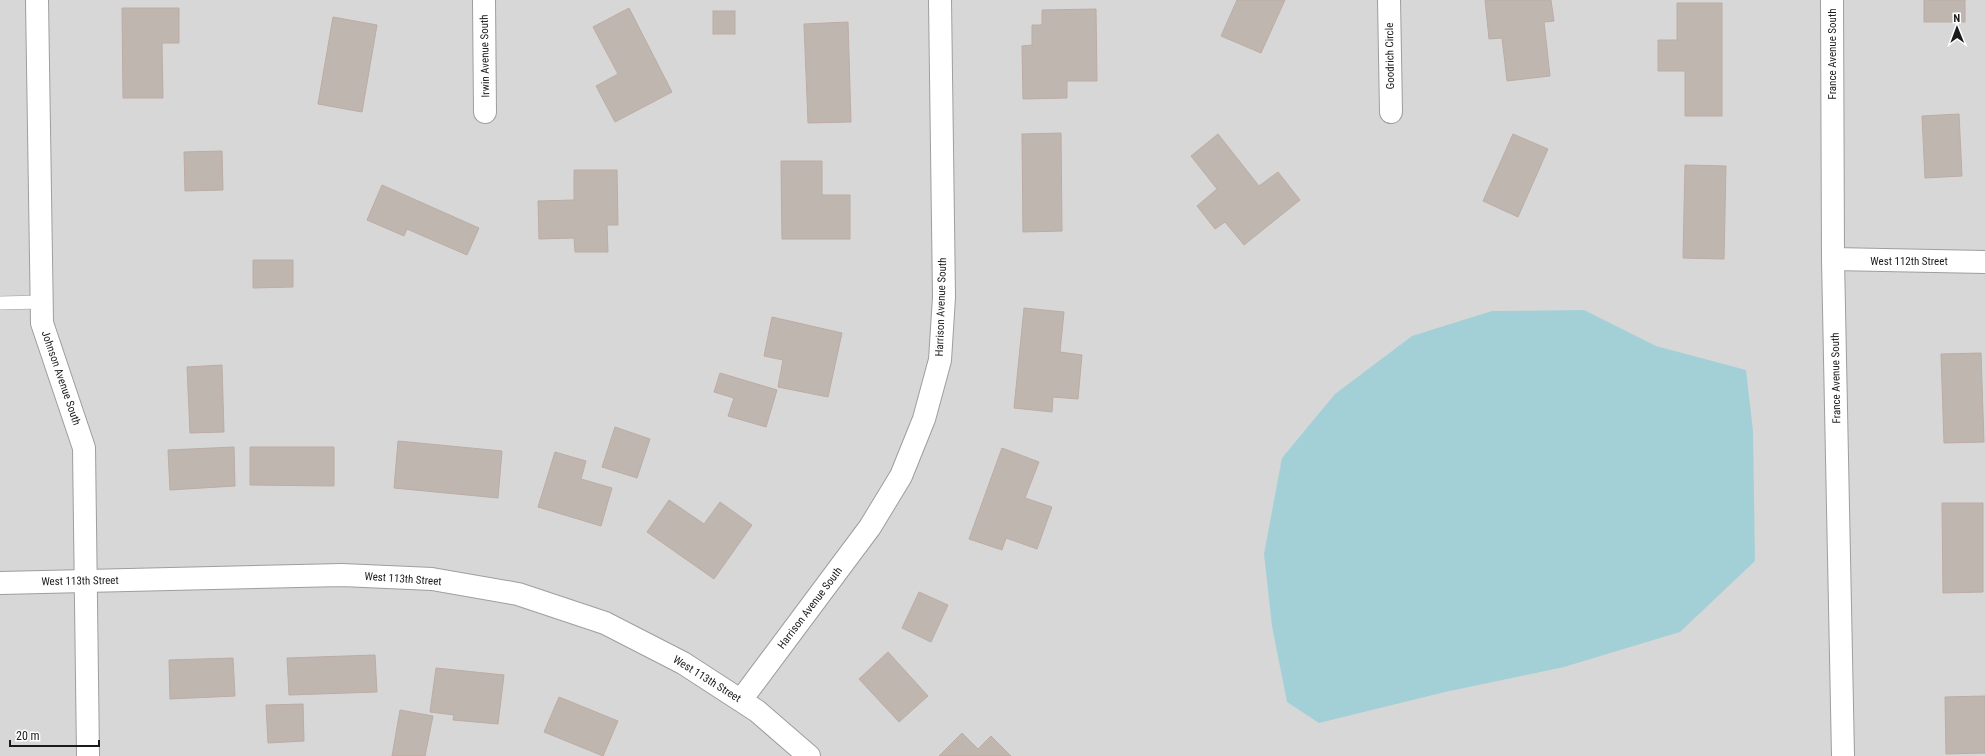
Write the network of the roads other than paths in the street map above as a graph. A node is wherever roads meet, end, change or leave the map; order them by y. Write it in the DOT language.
graph roads {
  1 [pos="37,0"];
  2 [pos="484,0"];
  3 [pos="940,0"];
  4 [pos="1389,0"];
  5 [pos="1832,0"];
  6 [pos="485,112"];
  7 [pos="1391,112"];
  8 [pos="1833,259"];
  9 [pos="1985,262"];
  10 [pos="41,302"];
  11 [pos="0,303"];
  12 [pos="86,581"];
  13 [pos="0,584"];
  14 [pos="741,700"];
  15 [pos="88,756"];
  16 [pos="809,756"];
  17 [pos="1844,756"];
  1 -- 10 [label="street, Johnson Avenue South"];
  2 -- 6 [label="street, Irwin Avenue South"];
  3 -- 14 [label="street, Harrison Avenue South"];
  4 -- 7 [label="street, Goodrich Circle"];
  5 -- 8 [label="street, France Avenue South"];
  8 -- 9 [label="street, West 112th Street"];
  8 -- 17 [label="street, France Avenue South"];
  10 -- 11 [label="lane"];
  10 -- 12 [label="street, Johnson Avenue South"];
  12 -- 13 [label="street, West 113th Street"];
  12 -- 14 [label="street, West 113th Street"];
  12 -- 15 [label="street, Johnson Avenue South"];
  14 -- 16 [label="street, West 113th Street"];
}
